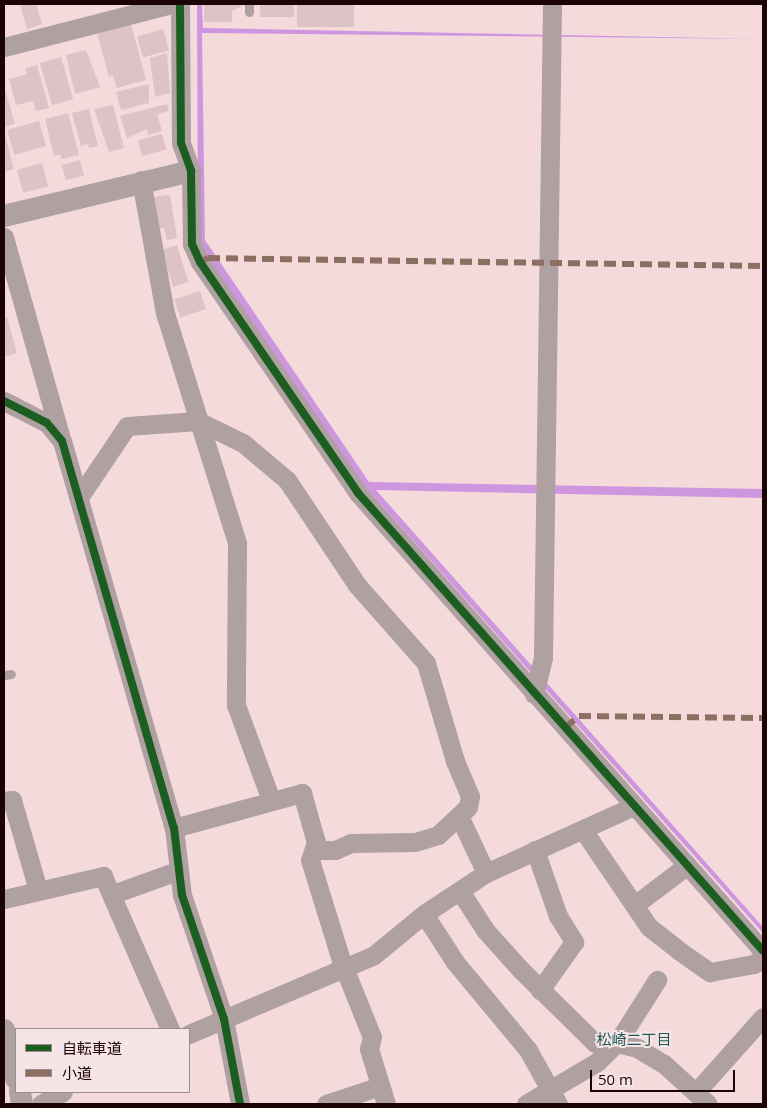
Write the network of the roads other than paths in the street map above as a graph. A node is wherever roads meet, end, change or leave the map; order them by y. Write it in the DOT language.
graph roads {
  1 [pos="171,4"];
  2 [pos="180,4"];
  3 [pos="552,4"];
  4 [pos="4,47"];
  5 [pos="190,171"];
  6 [pos="141,180"];
  7 [pos="4,216"];
  8 [pos="4,237"];
  9 [pos="4,402"];
  10 [pos="198,421"];
  11 [pos="62,442"];
  12 [pos="80,496"];
  13 [pos="534,694"];
  14 [pos="271,800"];
  15 [pos="4,801"];
  16 [pos="634,806"];
  17 [pos="460,818"];
  18 [pos="174,828"];
  19 [pos="583,830"];
  20 [pos="316,850"];
  21 [pos="535,850"];
  22 [pos="686,866"];
  23 [pos="177,871"];
  24 [pos="486,873"];
  25 [pos="38,890"];
  26 [pos="460,891"];
  27 [pos="113,894"];
  28 [pos="4,899"];
  29 [pos="636,904"];
  30 [pos="424,914"];
  31 [pos="763,951"];
  32 [pos="763,957"];
  33 [pos="345,969"];
  34 [pos="656,980"];
  35 [pos="540,990"];
  36 [pos="763,1017"];
  37 [pos="224,1019"];
  38 [pos="170,1028"];
  39 [pos="4,1030"];
  40 [pos="190,1034"];
  41 [pos="613,1045"];
  42 [pos="15,1075"];
  43 [pos="380,1086"];
  44 [pos="61,1093"];
  45 [pos="555,1098"];
  46 [pos="703,1098"];
  47 [pos="41,1104"];
  48 [pos="240,1104"];
  49 [pos="326,1104"];
  50 [pos="386,1104"];
  51 [pos="526,1104"];
  1 -- 4 [label="street"];
  2 -- 5 [label="street"];
  3 -- 13 [label="street"];
  5 -- 6 [label="street"];
  5 -- 13 [label="street"];
  6 -- 7 [label="street"];
  6 -- 10 [label="street"];
  8 -- 11 [label="street"];
  9 -- 11 [label="street"];
  10 -- 12 [label="street"];
  10 -- 14 [label="street"];
  10 -- 17 [label="street"];
  11 -- 12 [label="street"];
  12 -- 18 [label="street"];
  13 -- 16 [label="street"];
  14 -- 18 [label="street"];
  14 -- 20 [label="street"];
  15 -- 25 [label="street"];
  16 -- 19 [label="street"];
  16 -- 22 [label="street"];
  17 -- 20 [label="street"];
  17 -- 24 [label="street"];
  18 -- 23 [label="street"];
  19 -- 21 [label="street"];
  19 -- 29 [label="street"];
  20 -- 33 [label="street"];
  21 -- 24 [label="street"];
  21 -- 35 [label="street"];
  22 -- 29 [label="street"];
  22 -- 31 [label="street"];
  23 -- 27 [label="street"];
  23 -- 37 [label="street"];
  24 -- 26 [label="street"];
  25 -- 27 [label="street"];
  25 -- 28 [label="street"];
  26 -- 30 [label="street"];
  26 -- 35 [label="street"];
  27 -- 38 [label="street"];
  29 -- 32 [label="street"];
  30 -- 33 [label="street"];
  30 -- 45 [label="street"];
  33 -- 37 [label="street"];
  33 -- 43 [label="street"];
  34 -- 41 [label="street"];
  35 -- 41 [label="street"];
  36 -- 46 [label="street"];
  37 -- 40 [label="street"];
  37 -- 48 [label="street"];
  39 -- 42 [label="street"];
  41 -- 45 [label="street"];
  41 -- 46 [label="street"];
  43 -- 49 [label="street"];
  43 -- 50 [label="street"];
  44 -- 47 [label="street"];
  45 -- 51 [label="street"];
}
